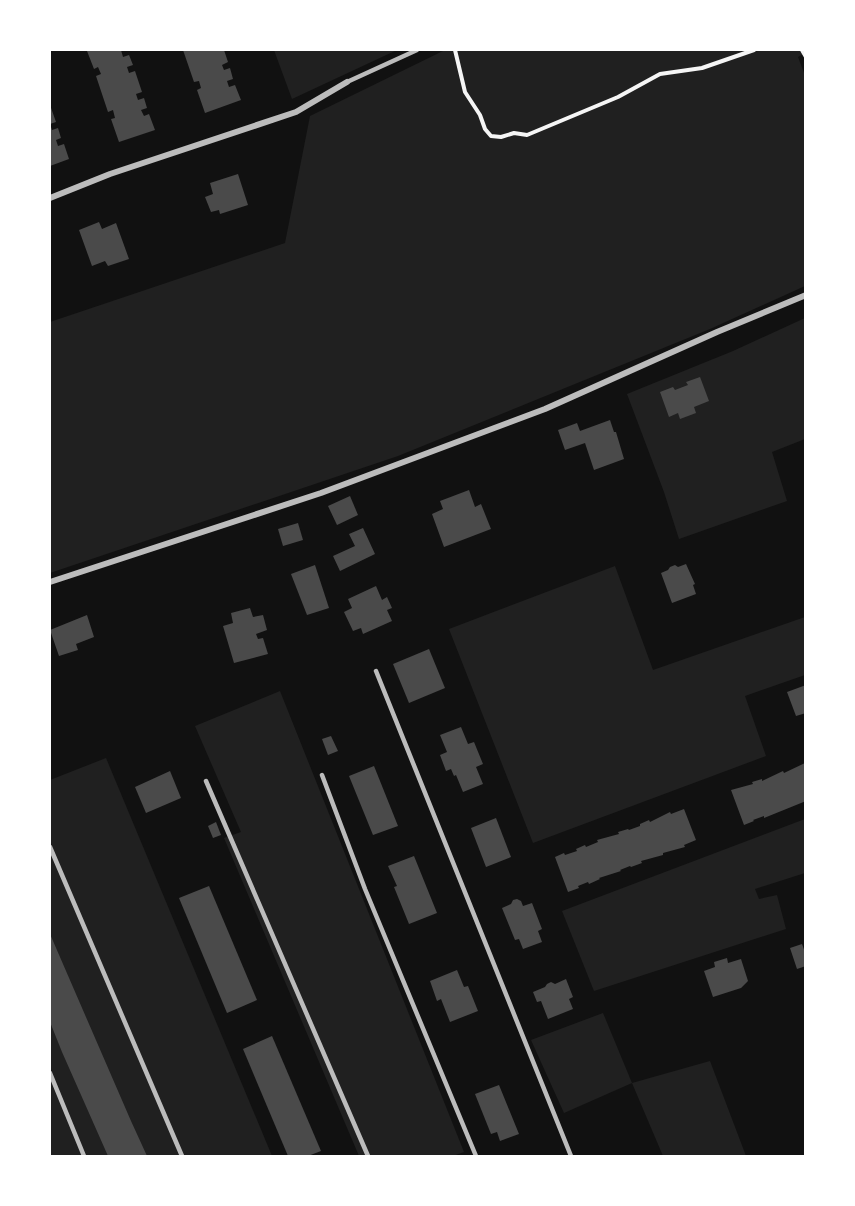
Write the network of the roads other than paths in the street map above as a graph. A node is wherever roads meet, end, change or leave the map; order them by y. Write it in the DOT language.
graph roads {
  1 [pos="417,50"];
  2 [pos="347,82"];
  3 [pos="50,198"];
  4 [pos="806,295"];
  5 [pos="50,582"];
  6 [pos="376,671"];
  7 [pos="322,775"];
  8 [pos="206,781"];
  9 [pos="50,847"];
  10 [pos="50,1073"];
  11 [pos="84,1156"];
  12 [pos="182,1156"];
  13 [pos="368,1156"];
  14 [pos="476,1156"];
  15 [pos="571,1156"];
  1 -- 2 [label="lane"];
  2 -- 3 [label="street"];
  4 -- 5 [label="street"];
  6 -- 15 [label="lane"];
  7 -- 14 [label="lane"];
  8 -- 13 [label="lane"];
  9 -- 12 [label="lane"];
  10 -- 11 [label="lane"];
}
